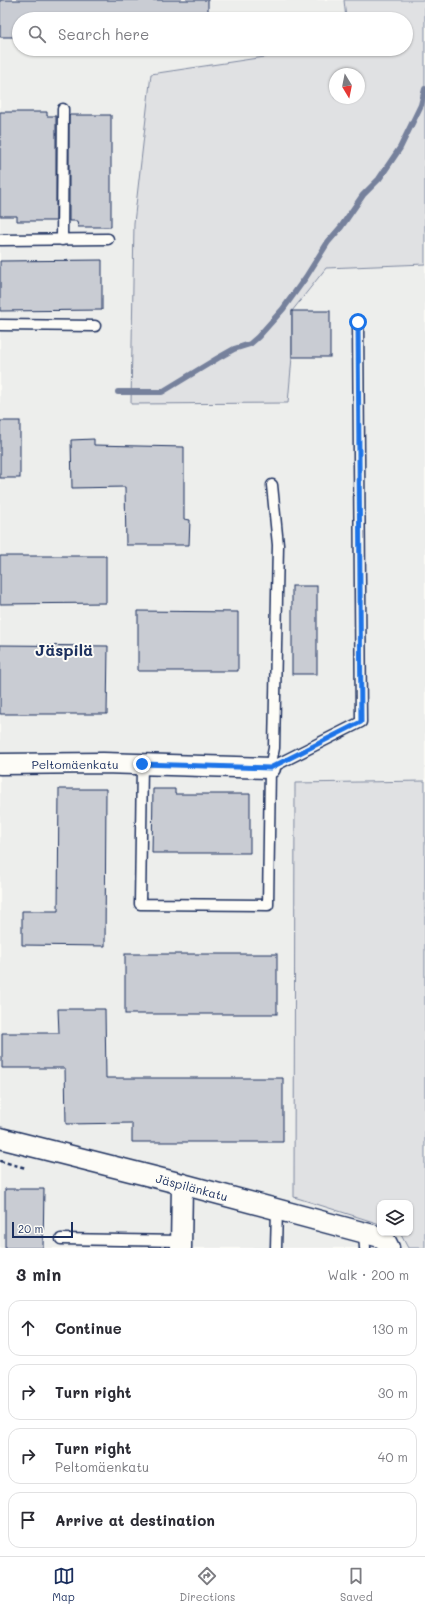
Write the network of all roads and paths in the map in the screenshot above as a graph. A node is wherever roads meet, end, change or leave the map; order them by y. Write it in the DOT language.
graph roads {
  1 [pos="63,110"];
  2 [pos="108,239"];
  3 [pos="0,240"];
  4 [pos="62,240"];
  5 [pos="358,322"];
  6 [pos="0,325"];
  7 [pos="95,326"];
  8 [pos="272,485"];
  9 [pos="0,764"];
  10 [pos="142,764"];
  11 [pos="270,768"];
  12 [pos="0,1138"];
  13 [pos="182,1184"];
  14 [pos="277,1209"];
  15 [pos="61,1240"];
  16 [pos="364,1240"];
  17 [pos="387,1243"];
  18 [pos="181,1244"];
  19 [pos="276,1248"];
  1 -- 4 [label="lane"];
  2 -- 4 [label="lane"];
  3 -- 4 [label="lane"];
  5 -- 11 [label="lane"];
  6 -- 7 [label="lane"];
  8 -- 11 [label="lane"];
  9 -- 10 [label="street, Peltomäenkatu"];
  10 -- 11 [label="street, Peltomäenkatu"];
  10 -- 11 [label="lane"];
  12 -- 13 [label="street, Jäspilänkatu"];
  13 -- 14 [label="street, Jäspilänkatu"];
  13 -- 18 [label="street"];
  14 -- 16 [label="street, Jäspilänkatu"];
  14 -- 19 [label="lane"];
  15 -- 18 [label="lane"];
  16 -- 17 [label="street, Jäspilänkatu"];
}
